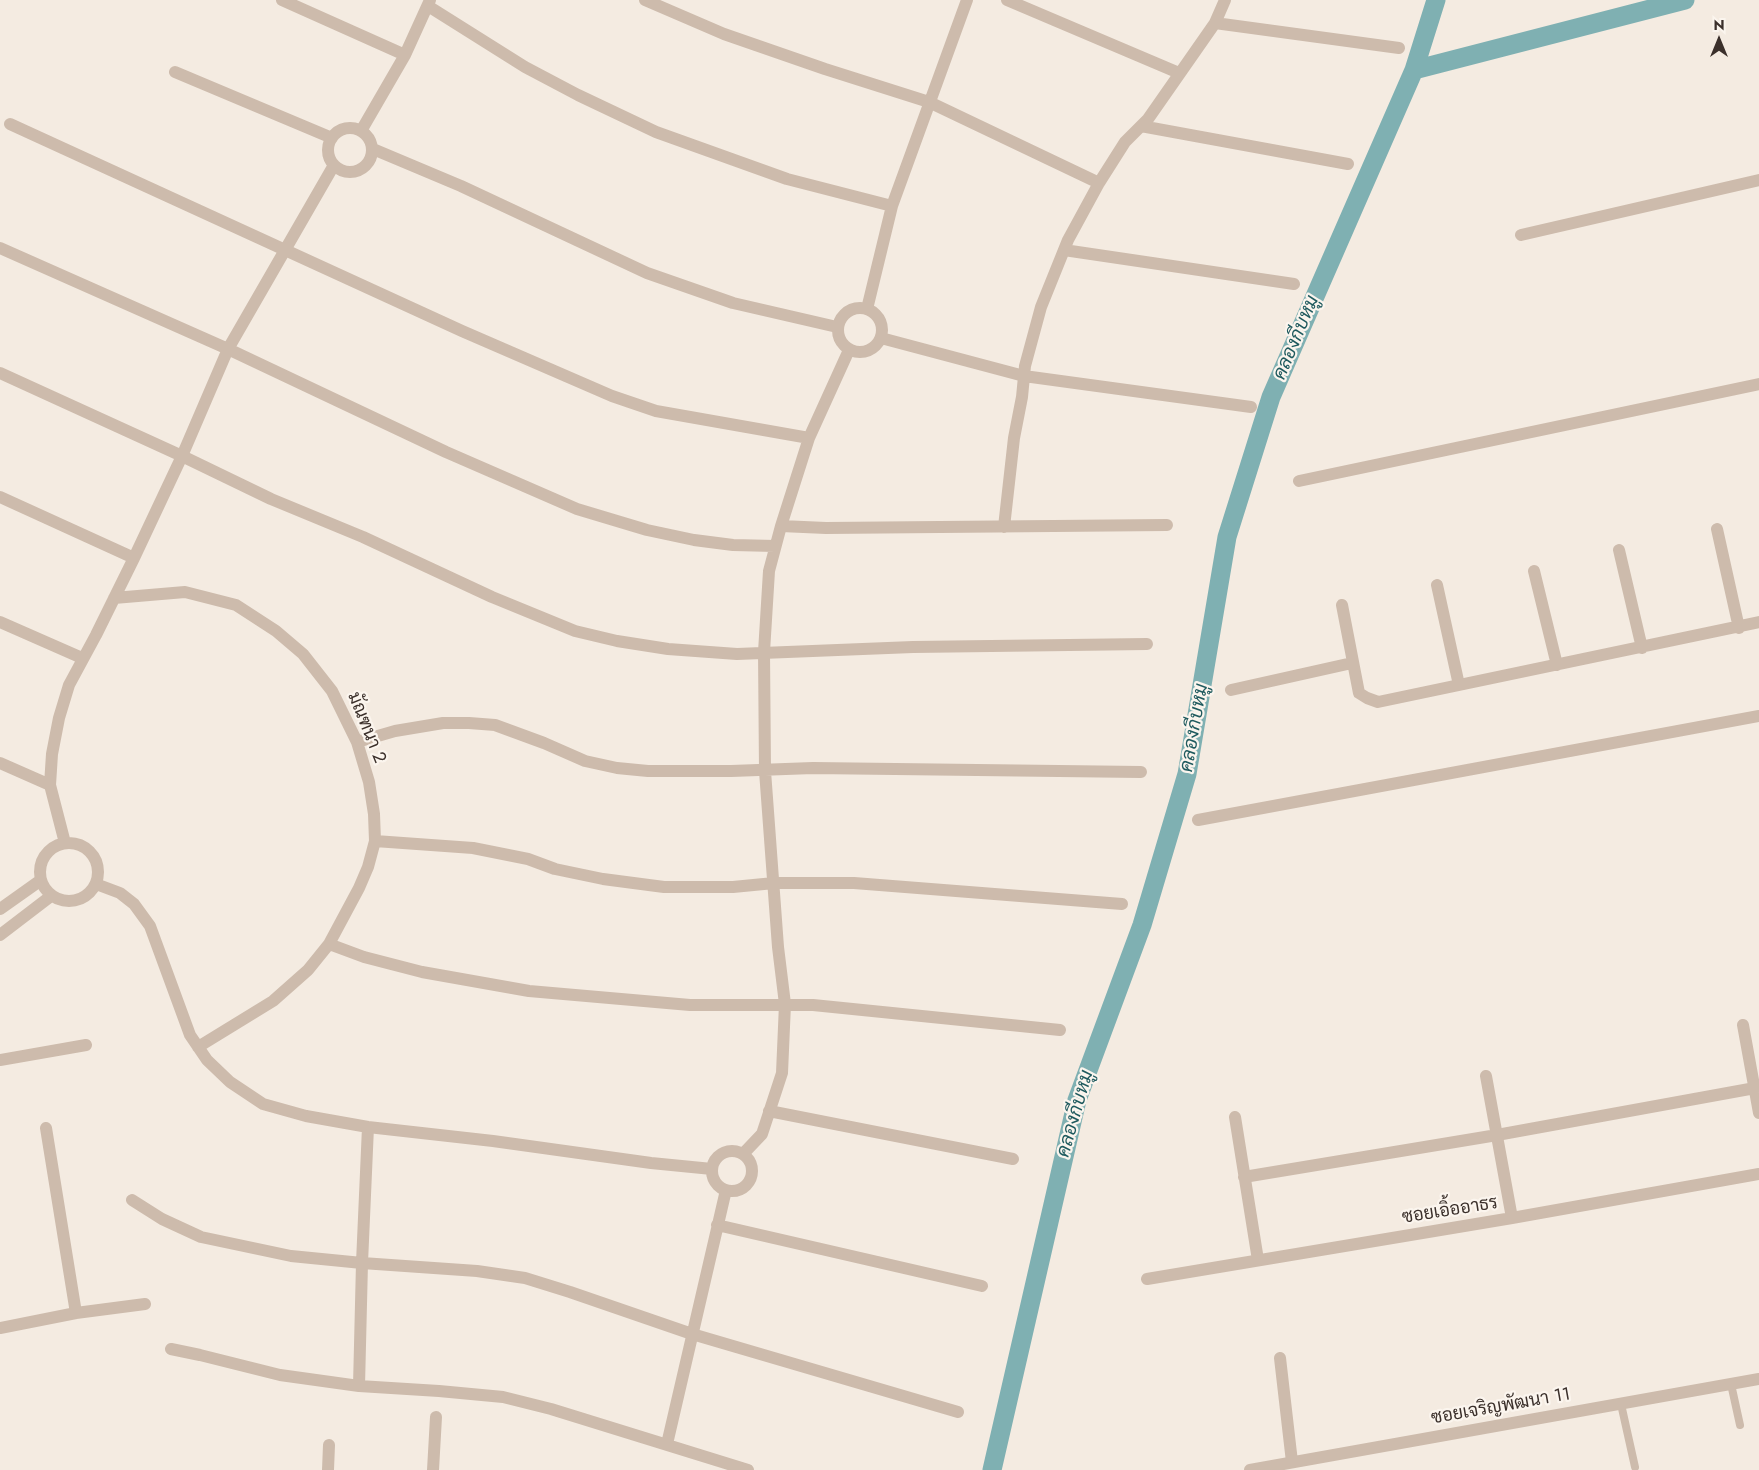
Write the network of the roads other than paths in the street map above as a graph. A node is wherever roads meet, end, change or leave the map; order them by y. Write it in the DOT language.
graph roads {
  1 [pos="282,0"];
  2 [pos="645,0"];
  3 [pos="967,0"];
  4 [pos="1007,0"];
  5 [pos="1224,0"];
  6 [pos="429,3"];
  7 [pos="1215,24"];
  8 [pos="1399,48"];
  9 [pos="405,55"];
  10 [pos="175,72"];
  11 [pos="1179,73"];
  12 [pos="929,102"];
  13 [pos="10,124"];
  14 [pos="1141,126"];
  15 [pos="361,131"];
  16 [pos="332,138"];
  17 [pos="373,149"];
  18 [pos="1348,164"];
  19 [pos="334,165"];
  20 [pos="1759,180"];
  21 [pos="1099,183"];
  22 [pos="892,206"];
  23 [pos="1521,235"];
  24 [pos="0,248"];
  25 [pos="285,249"];
  26 [pos="1064,250"];
  27 [pos="1294,284"];
  28 [pos="867,309"];
  29 [pos="837,327"];
  30 [pos="881,338"];
  31 [pos="228,349"];
  32 [pos="849,350"];
  33 [pos="0,373"];
  34 [pos="1024,376"];
  35 [pos="1759,384"];
  36 [pos="1251,407"];
  37 [pos="809,438"];
  38 [pos="182,456"];
  39 [pos="1299,480"];
  40 [pos="0,497"];
  41 [pos="1166,525"];
  42 [pos="781,526"];
  43 [pos="1004,527"];
  44 [pos="1717,529"];
  45 [pos="775,546"];
  46 [pos="1620,550"];
  47 [pos="134,558"];
  48 [pos="1534,571"];
  49 [pos="1437,585"];
  50 [pos="114,598"];
  51 [pos="1342,605"];
  52 [pos="0,622"];
  53 [pos="1759,622"];
  54 [pos="1739,628"];
  55 [pos="1147,644"];
  56 [pos="1642,648"];
  57 [pos="764,652"];
  58 [pos="82,658"];
  59 [pos="1352,662"];
  60 [pos="1557,665"];
  61 [pos="1460,685"];
  62 [pos="1231,690"];
  63 [pos="1759,716"];
  64 [pos="357,742"];
  65 [pos="0,763"];
  66 [pos="764,770"];
  67 [pos="1141,772"];
  68 [pos="50,785"];
  69 [pos="1198,820"];
  70 [pos="375,841"];
  71 [pos="65,843"];
  72 [pos="41,880"];
  73 [pos="774,883"];
  74 [pos="96,884"];
  75 [pos="51,896"];
  76 [pos="1122,904"];
  77 [pos="0,909"];
  78 [pos="0,935"];
  79 [pos="329,944"];
  80 [pos="785,1004"];
  81 [pos="1743,1025"];
  82 [pos="1060,1030"];
  83 [pos="86,1045"];
  84 [pos="198,1046"];
  85 [pos="0,1060"];
  86 [pos="1486,1076"];
  87 [pos="1755,1088"];
  88 [pos="769,1111"];
  89 [pos="1759,1113"];
  90 [pos="1235,1117"];
  91 [pos="368,1127"];
  92 [pos="46,1128"];
  93 [pos="1497,1134"];
  94 [pos="743,1154"];
  95 [pos="1013,1160"];
  96 [pos="712,1169"];
  97 [pos="1759,1174"];
  98 [pos="1244,1177"];
  99 [pos="726,1190"];
  100 [pos="132,1200"];
  101 [pos="1512,1218"];
  102 [pos="717,1225"];
  103 [pos="1258,1260"];
  104 [pos="362,1263"];
  105 [pos="1147,1279"];
  106 [pos="982,1286"];
  107 [pos="145,1304"];
  108 [pos="76,1313"];
  109 [pos="0,1328"];
  110 [pos="692,1334"];
  111 [pos="171,1349"];
  112 [pos="1280,1358"];
  113 [pos="1759,1379"];
  114 [pos="1731,1384"];
  115 [pos="359,1386"];
  116 [pos="1621,1404"];
  117 [pos="958,1412"];
  118 [pos="436,1417"];
  119 [pos="1740,1425"];
  120 [pos="667,1444"];
  121 [pos="330,1445"];
  122 [pos="1292,1462"];
  123 [pos="1635,1466"];
  124 [pos="328,1470"];
  125 [pos="433,1470"];
  126 [pos="748,1470"];
  127 [pos="1250,1470"];
  1 -- 9 [label="street"];
  2 -- 12 [label="street"];
  3 -- 12 [label="street"];
  4 -- 11 [label="street"];
  5 -- 7 [label="street"];
  6 -- 9 [label="street"];
  6 -- 22 [label="street"];
  7 -- 8 [label="street"];
  7 -- 11 [label="street"];
  9 -- 15 [label="street"];
  10 -- 16 [label="street"];
  11 -- 14 [label="street"];
  12 -- 21 [label="street"];
  12 -- 22 [label="street"];
  13 -- 25 [label="street"];
  14 -- 18 [label="street"];
  14 -- 21 [label="street"];
  15 -- 16 [label="street"];
  15 -- 17 [label="street"];
  16 -- 19 [label="street"];
  17 -- 19 [label="street"];
  17 -- 29 [label="street"];
  19 -- 25 [label="street"];
  20 -- 23 [label="street"];
  21 -- 26 [label="street"];
  22 -- 28 [label="street"];
  24 -- 31 [label="street"];
  25 -- 31 [label="street"];
  25 -- 37 [label="street"];
  26 -- 27 [label="street"];
  26 -- 34 [label="street"];
  28 -- 29 [label="street"];
  28 -- 30 [label="street"];
  29 -- 32 [label="street"];
  30 -- 32 [label="street"];
  30 -- 34 [label="street"];
  31 -- 38 [label="street"];
  31 -- 45 [label="street"];
  32 -- 37 [label="street"];
  33 -- 38 [label="street"];
  34 -- 36 [label="street"];
  34 -- 43 [label="street"];
  35 -- 39 [label="street"];
  37 -- 42 [label="street"];
  38 -- 47 [label="street"];
  38 -- 57 [label="street"];
  40 -- 47 [label="street"];
  41 -- 43 [label="street"];
  42 -- 43 [label="street"];
  42 -- 45 [label="street"];
  44 -- 54 [label="street"];
  45 -- 57 [label="street"];
  46 -- 56 [label="street"];
  47 -- 50 [label="street"];
  48 -- 60 [label="street"];
  49 -- 61 [label="street"];
  50 -- 58 [label="street"];
  50 -- 64 [label="street, มัณฑนา 2"];
  51 -- 59 [label="street"];
  52 -- 58 [label="street"];
  53 -- 54 [label="street"];
  54 -- 56 [label="street"];
  55 -- 57 [label="street"];
  56 -- 60 [label="street"];
  57 -- 66 [label="street"];
  58 -- 68 [label="street"];
  59 -- 61 [label="street"];
  59 -- 62 [label="street"];
  60 -- 61 [label="street"];
  63 -- 69 [label="street"];
  64 -- 66 [label="street"];
  64 -- 70 [label="street, มัณฑนา 2"];
  65 -- 68 [label="street"];
  66 -- 67 [label="street"];
  66 -- 73 [label="street"];
  68 -- 71 [label="street"];
  70 -- 73 [label="street"];
  70 -- 79 [label="street, มัณฑนา 2"];
  71 -- 72 [label="street"];
  71 -- 74 [label="street"];
  72 -- 75 [label="street"];
  72 -- 77 [label="street"];
  73 -- 76 [label="street"];
  73 -- 80 [label="street"];
  74 -- 75 [label="street"];
  74 -- 84 [label="street"];
  75 -- 78 [label="street"];
  79 -- 80 [label="street"];
  79 -- 84 [label="street, มัณฑนา 2"];
  80 -- 82 [label="street"];
  80 -- 88 [label="street"];
  81 -- 87 [label="street"];
  83 -- 85 [label="street"];
  84 -- 91 [label="street"];
  86 -- 93 [label="street"];
  87 -- 89 [label="street"];
  87 -- 93 [label="street"];
  88 -- 94 [label="street"];
  88 -- 95 [label="street"];
  90 -- 98 [label="street"];
  91 -- 96 [label="street"];
  91 -- 104 [label="street"];
  92 -- 108 [label="street"];
  93 -- 98 [label="street"];
  93 -- 101 [label="street"];
  94 -- 96 [label="street"];
  94 -- 99 [label="street"];
  96 -- 99 [label="street"];
  97 -- 101 [label="street, ซอยเอิ้ออาธร"];
  98 -- 103 [label="street"];
  99 -- 102 [label="street"];
  100 -- 104 [label="street"];
  101 -- 103 [label="street, ซอยเอิ้ออาธร"];
  102 -- 106 [label="street"];
  102 -- 110 [label="street"];
  103 -- 105 [label="street, ซอยเอิ้ออาธร"];
  104 -- 110 [label="street"];
  104 -- 115 [label="street"];
  107 -- 108 [label="street"];
  108 -- 109 [label="street"];
  110 -- 117 [label="street"];
  110 -- 120 [label="street"];
  111 -- 115 [label="street"];
  112 -- 122 [label="street"];
  113 -- 114 [label="street, ซอยเจริญพัฒนา 11"];
  114 -- 116 [label="street, ซอยเจริญพัฒนา 11"];
  114 -- 119 [label="lane"];
  115 -- 120 [label="street"];
  116 -- 122 [label="street, ซอยเจริญพัฒนา 11"];
  116 -- 123 [label="lane"];
  118 -- 125 [label="street"];
  120 -- 126 [label="street"];
  121 -- 124 [label="street"];
  122 -- 127 [label="street, ซอยเจริญพัฒนา 11"];
}
